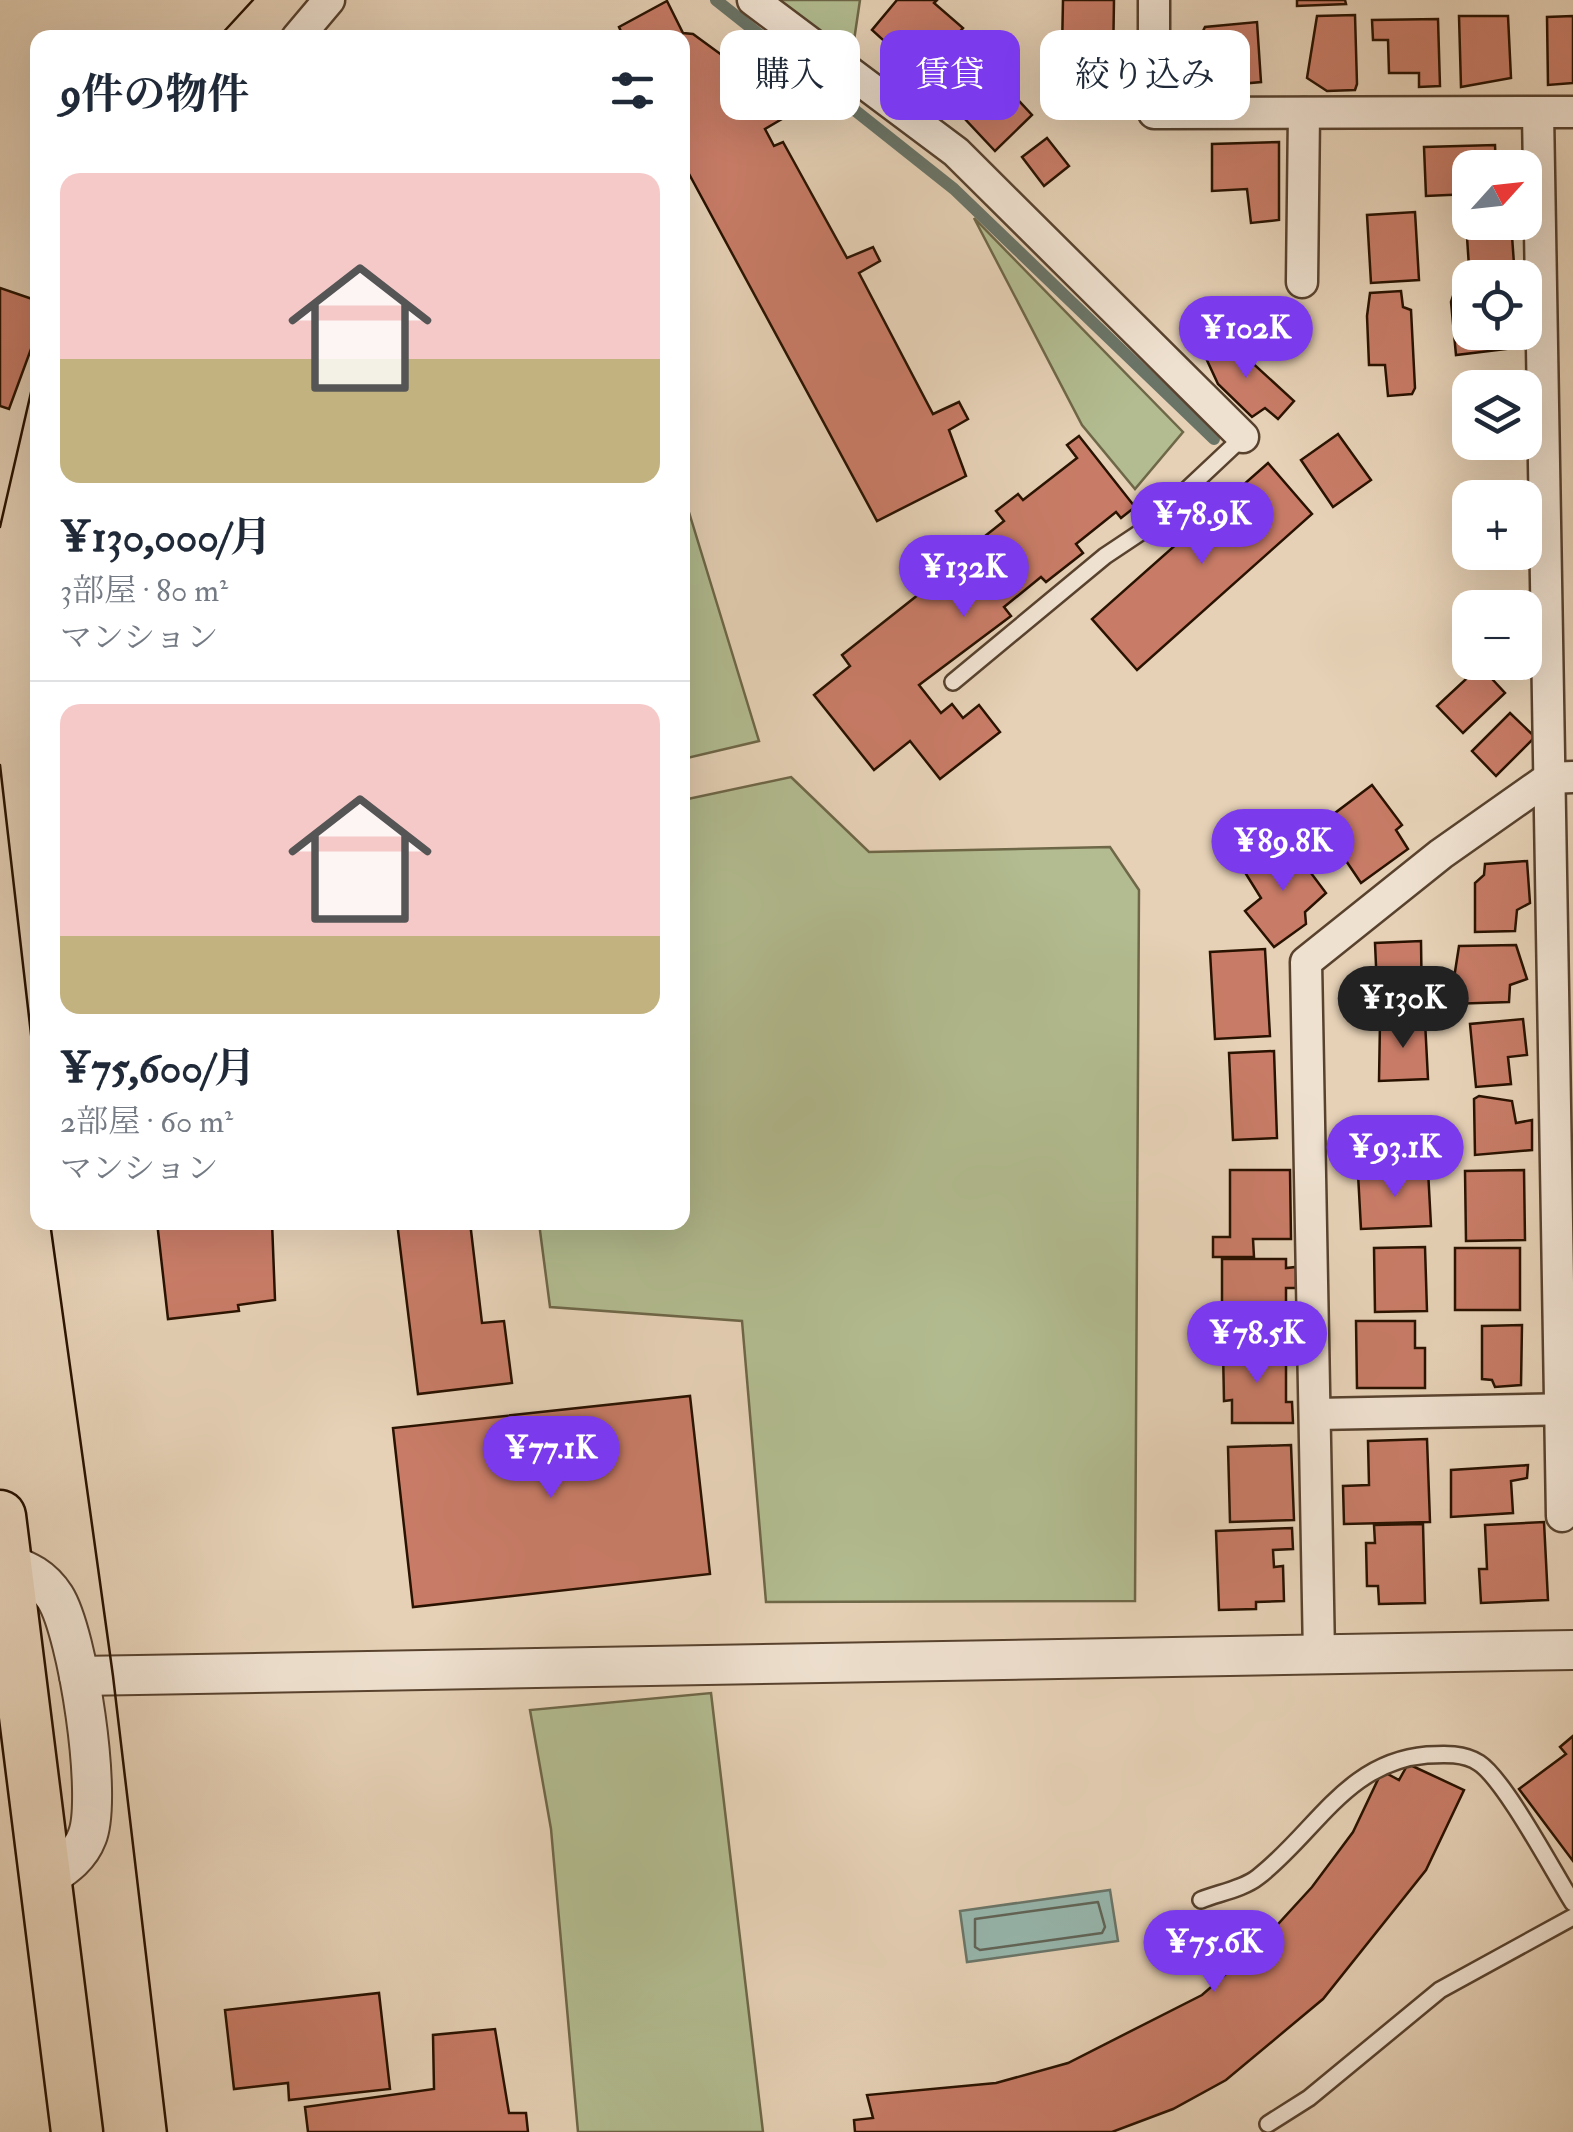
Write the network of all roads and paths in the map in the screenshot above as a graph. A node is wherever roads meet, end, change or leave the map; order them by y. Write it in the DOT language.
graph roads {
  1 [pos="329,0"];
  2 [pos="754,0"];
  3 [pos="1154,0"];
  4 [pos="304,30"];
  5 [pos="1538,112"];
  6 [pos="1573,112"];
  7 [pos="1304,113"];
  8 [pos="1302,282"];
  9 [pos="1243,437"];
  10 [pos="953,682"];
  11 [pos="1561,777"];
  12 [pos="1568,1409"];
  13 [pos="1316,1414"];
  14 [pos="1562,1516"];
  15 [pos="3,1539"];
  16 [pos="1573,1650"];
  17 [pos="1320,1654"];
  18 [pos="78,1676"];
  19 [pos="44,1880"];
  20 [pos="1200,1900"];
  21 [pos="1573,1903"];
  22 [pos="1573,1916"];
  23 [pos="1268,2124"];
  24 [pos="77,2132"];
  1 -- 4 [label="street"];
  2 -- 9 [label="street"];
  3 -- 7 [label="street"];
  5 -- 6 [label="street"];
  5 -- 7 [label="street"];
  5 -- 11 [label="street"];
  7 -- 8 [label="street"];
  9 -- 10 [label="lane"];
  11 -- 12 [label="street"];
  11 -- 13 [label="street"];
  12 -- 13 [label="street"];
  12 -- 14 [label="street"];
  13 -- 17 [label="street"];
  15 -- 18 [label="street"];
  15 -- 19 [label="highway"];
  16 -- 17 [label="street"];
  17 -- 18 [label="street"];
  18 -- 19 [label="street"];
  19 -- 24 [label="highway"];
  20 -- 21 [label="lane"];
  22 -- 23 [label="lane"];
}
